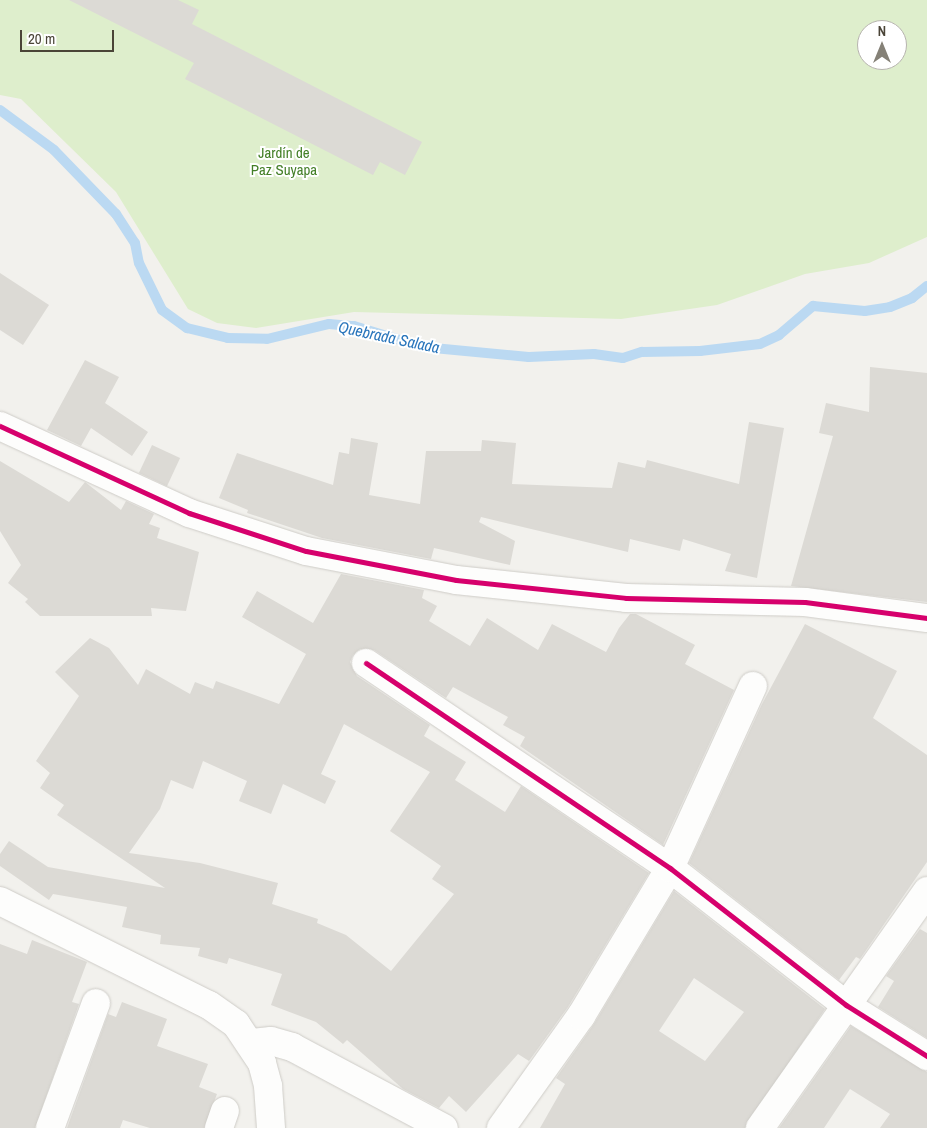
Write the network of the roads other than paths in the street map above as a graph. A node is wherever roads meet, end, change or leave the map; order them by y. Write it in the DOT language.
graph roads {
  1 [pos="0,426"];
  2 [pos="927,618"];
  3 [pos="366,663"];
  4 [pos="753,686"];
  5 [pos="670,868"];
  6 [pos="927,891"];
  7 [pos="0,901"];
  8 [pos="96,1003"];
  9 [pos="846,1005"];
  10 [pos="252,1043"];
  11 [pos="927,1056"];
  12 [pos="50,1128"];
  13 [pos="271,1128"];
  14 [pos="444,1128"];
  15 [pos="501,1128"];
  16 [pos="760,1128"];
  1 -- 2 [label="street"];
  3 -- 5 [label="street"];
  4 -- 5 [label="street"];
  5 -- 9 [label="street"];
  5 -- 15 [label="street"];
  6 -- 9 [label="street"];
  7 -- 10 [label="street"];
  8 -- 12 [label="street"];
  9 -- 11 [label="street"];
  9 -- 16 [label="street"];
  10 -- 13 [label="street"];
  10 -- 14 [label="street"];
}
